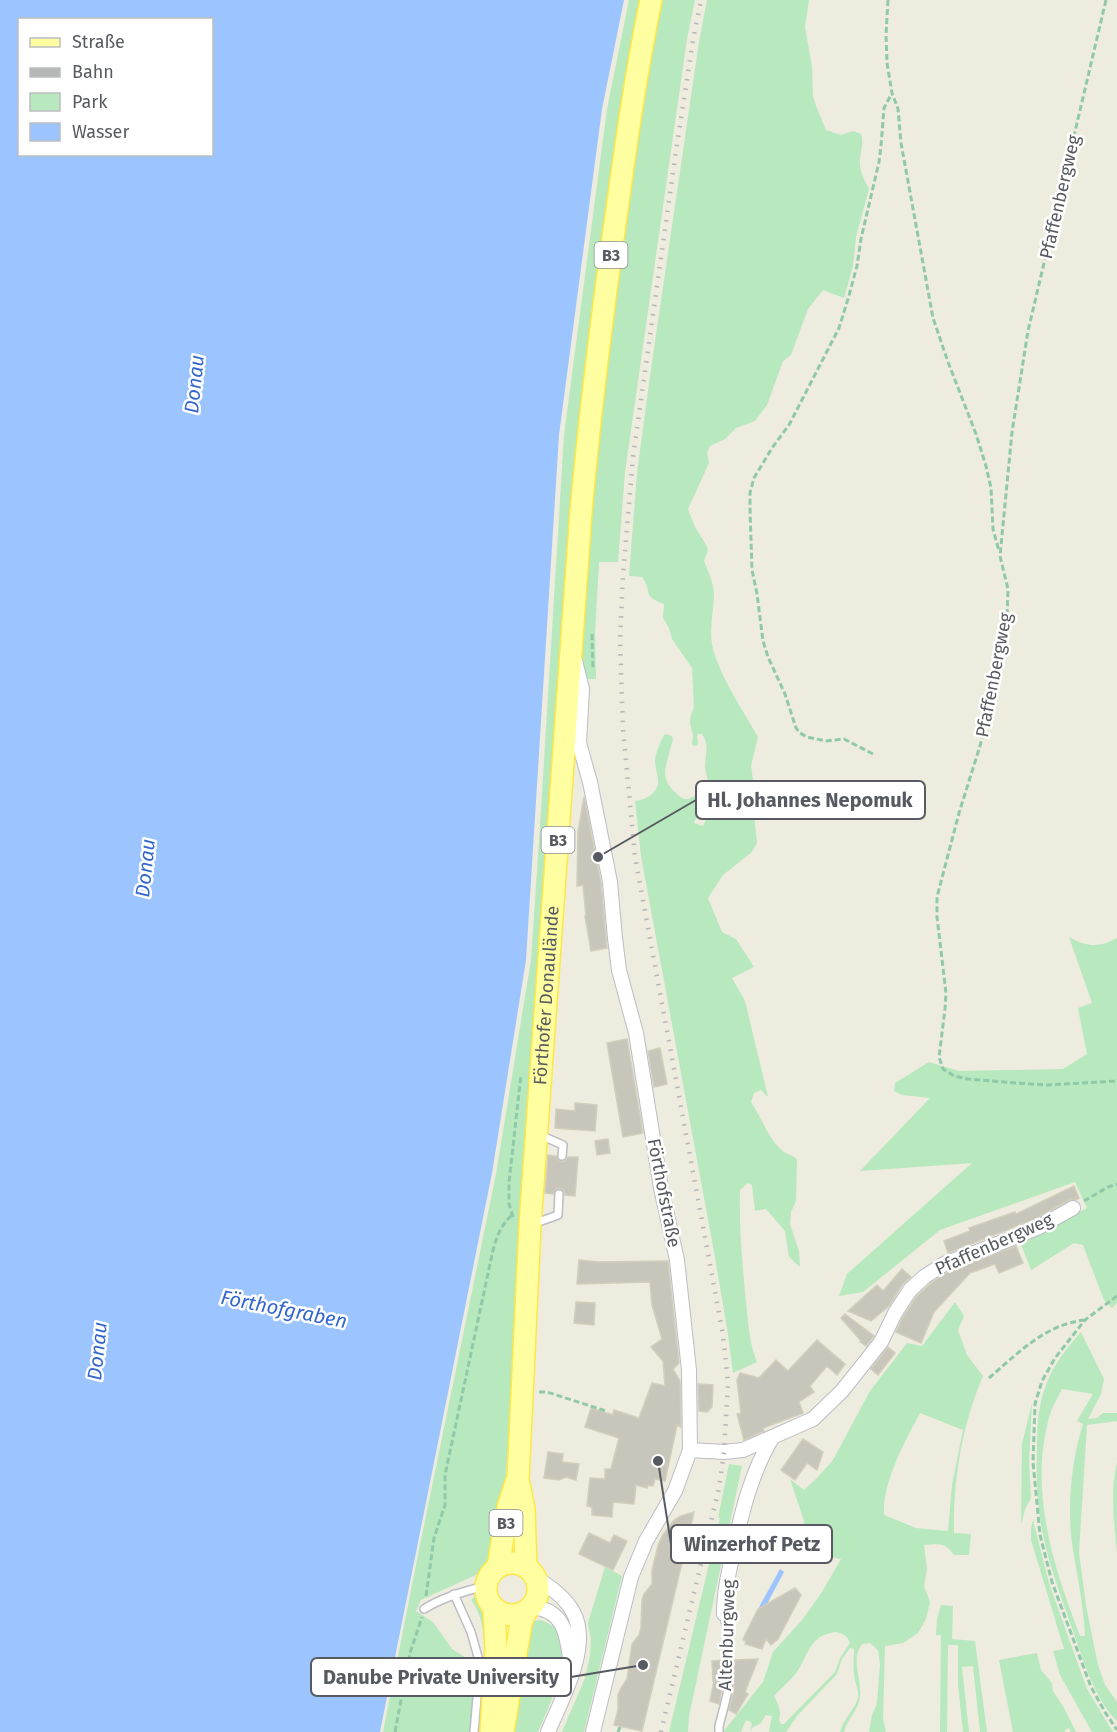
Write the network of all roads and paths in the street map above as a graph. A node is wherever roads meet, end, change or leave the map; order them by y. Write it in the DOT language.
graph roads {
  1 [pos="651,0"];
  2 [pos="888,0"];
  3 [pos="1106,0"];
  4 [pos="892,93"];
  5 [pos="1000,556"];
  6 [pos="591,632"];
  7 [pos="572,645"];
  8 [pos="593,679"];
  9 [pos="873,754"];
  10 [pos="1117,1081"];
  11 [pos="537,1133"];
  12 [pos="562,1156"];
  13 [pos="1117,1184"];
  14 [pos="559,1194"];
  15 [pos="1073,1208"];
  16 [pos="521,1220"];
  17 [pos="1117,1296"];
  18 [pos="1085,1320"];
  19 [pos="989,1378"];
  20 [pos="534,1392"];
  21 [pos="606,1411"];
  22 [pos="772,1438"];
  23 [pos="690,1450"];
  24 [pos="518,1480"];
  25 [pos="498,1567"];
  26 [pos="531,1573"];
  27 [pos="486,1586"];
  28 [pos="454,1594"];
  29 [pos="424,1609"];
  30 [pos="494,1609"];
  31 [pos="528,1609"];
  32 [pos="724,1614"];
  33 [pos="572,1673"];
  34 [pos="620,1726"];
  35 [pos="1117,1730"];
  36 [pos="395,1732"];
  37 [pos="474,1732"];
  38 [pos="491,1732"];
  39 [pos="503,1732"];
  40 [pos="548,1732"];
  41 [pos="593,1732"];
  42 [pos="618,1732"];
  43 [pos="720,1732"];
  1 -- 7 [label="main road, Förthofer Donaulände / B3"];
  2 -- 4 [label="path"];
  3 -- 5 [label="path, Pfaffenbergweg"];
  4 -- 5 [label="path"];
  4 -- 9 [label="path"];
  5 -- 10 [label="path, Pfaffenbergweg"];
  6 -- 8 [label="path"];
  7 -- 11 [label="main road, Förthofer Donaulände / B3"];
  7 -- 23 [label="street, Förthofstraße"];
  11 -- 12 [label="lane"];
  11 -- 16 [label="main road, Förthofer Donaulände / B3"];
  13 -- 15 [label="path, Pfaffenbergweg"];
  14 -- 16 [label="lane"];
  15 -- 22 [label="street, Pfaffenbergweg"];
  16 -- 24 [label="main road, Förthofer Donaulände / B3"];
  16 -- 29 [label="path"];
  17 -- 18 [label="path"];
  18 -- 19 [label="path"];
  18 -- 35 [label="path"];
  20 -- 21 [label="path"];
  22 -- 23 [label="street, Pfaffenbergweg"];
  22 -- 32 [label="street, Altenburgweg"];
  23 -- 41 [label="street, Förthofstraße"];
  24 -- 25 [label="main road, Förthofer Donaulände / B3"];
  24 -- 26 [label="main road, Förthofer Donaulände / B3"];
  25 -- 26 [label="main road"];
  25 -- 27 [label="main road, B3"];
  26 -- 31 [label="main road, B3"];
  26 -- 33 [label="street"];
  27 -- 28 [label="lane"];
  27 -- 30 [label="main road"];
  28 -- 29 [label="lane"];
  28 -- 37 [label="lane"];
  29 -- 36 [label="path"];
  30 -- 31 [label="main road"];
  30 -- 38 [label="main road"];
  31 -- 33 [label="street"];
  31 -- 39 [label="main road, B3"];
  32 -- 43 [label="lane, Altenburgweg"];
  33 -- 40 [label="street"];
  34 -- 42 [label="path"];
}
